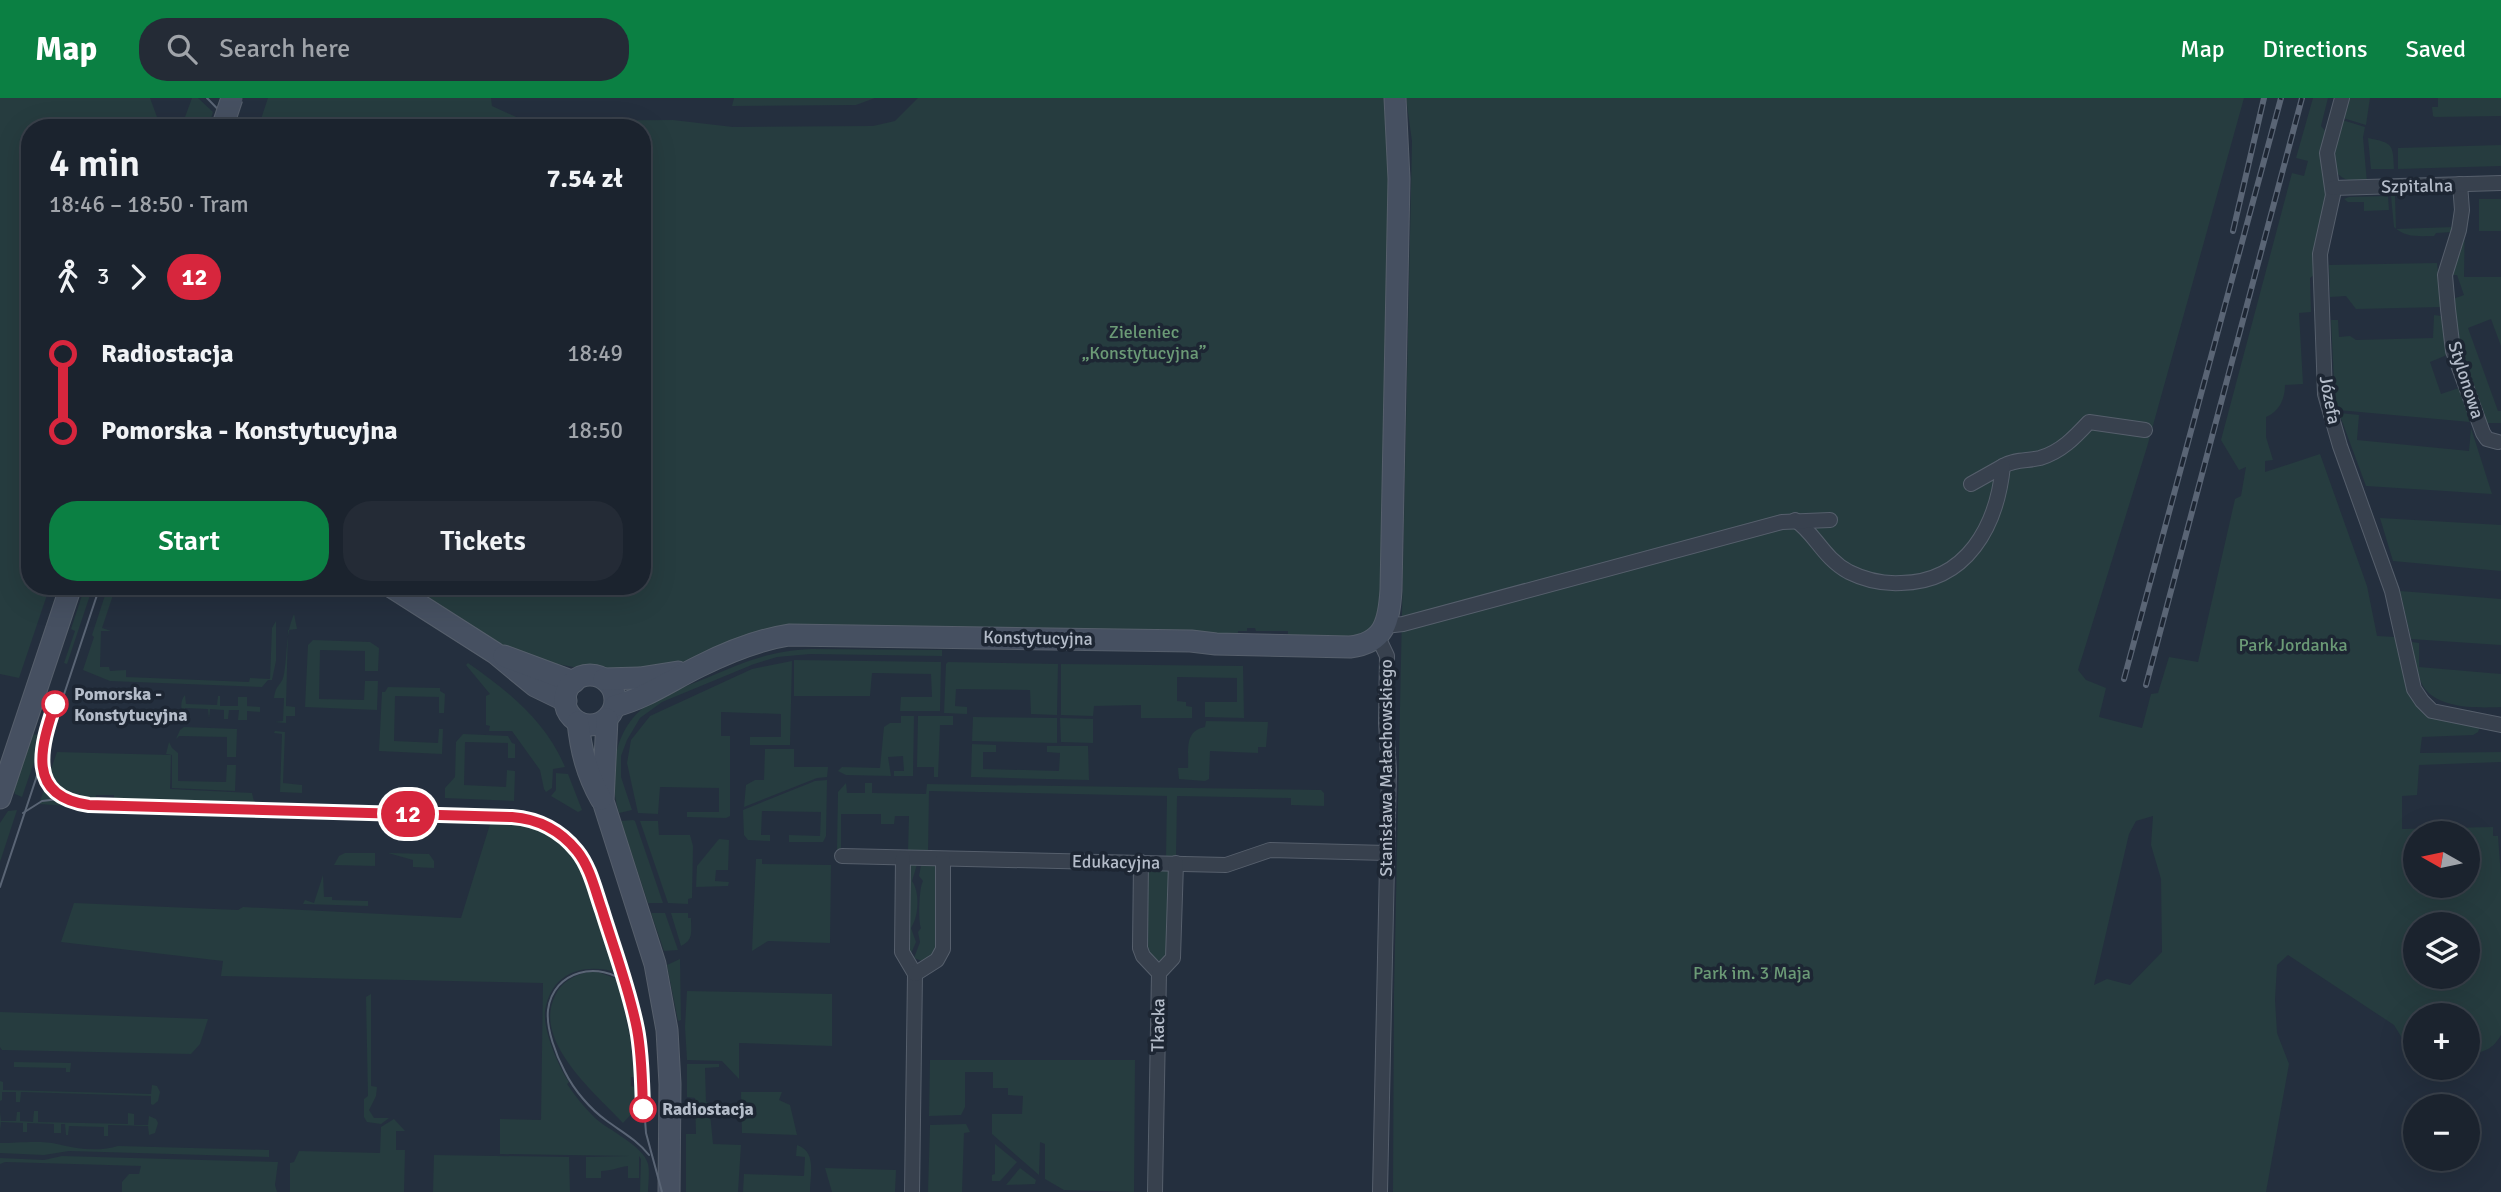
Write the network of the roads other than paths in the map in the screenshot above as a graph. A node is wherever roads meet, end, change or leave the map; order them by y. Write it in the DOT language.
graph roads {
  1 [pos="232,98"];
  2 [pos="1395,98"];
  3 [pos="2342,98"];
  4 [pos="225,119"];
  5 [pos="2501,183"];
  6 [pos="2460,184"];
  7 [pos="2333,188"];
  8 [pos="2145,430"];
  9 [pos="2498,442"];
  10 [pos="2003,466"];
  11 [pos="1971,484"];
  12 [pos="1795,520"];
  13 [pos="1830,520"];
  14 [pos="68,595"];
  15 [pos="404,595"];
  16 [pos="1381,631"];
  17 [pos="701,666"];
  18 [pos="604,679"];
  19 [pos="570,691"];
  20 [pos="611,712"];
  21 [pos="578,722"];
  22 [pos="2501,725"];
  23 [pos="0,798"];
  24 [pos="603,801"];
  25 [pos="1387,853"];
  26 [pos="842,856"];
  27 [pos="903,858"];
  28 [pos="943,859"];
  29 [pos="1141,862"];
  30 [pos="1176,863"];
  31 [pos="915,974"];
  32 [pos="1159,974"];
  33 [pos="668,1192"];
  34 [pos="912,1192"];
  35 [pos="1155,1192"];
  36 [pos="1380,1192"];
  1 -- 4 [label="street, bridge"];
  2 -- 16 [label="street, Stanisława Małachowskiego"];
  3 -- 7 [label="street, Józefa"];
  5 -- 6 [label="street, Szpitalna"];
  6 -- 7 [label="street, Szpitalna"];
  6 -- 9 [label="street, Stylonowa"];
  7 -- 22 [label="street, Józefa"];
  8 -- 10 [label="street"];
  10 -- 11 [label="street"];
  10 -- 12 [label="street"];
  12 -- 13 [label="street"];
  12 -- 16 [label="street"];
  14 -- 23 [label="street"];
  15 -- 19 [label="street"];
  16 -- 17 [label="street, Konstytucyjna"];
  16 -- 25 [label="street, Stanisława Małachowskiego"];
  17 -- 18 [label="street, Konstytucyjna"];
  17 -- 20 [label="street, Konstytucyjna"];
  18 -- 19 [label="street"];
  18 -- 20 [label="street"];
  19 -- 21 [label="street"];
  20 -- 21 [label="street"];
  20 -- 24 [label="street"];
  21 -- 24 [label="street"];
  24 -- 33 [label="street"];
  25 -- 30 [label="street, Edukacyjna"];
  25 -- 36 [label="street, Stanisława Małachowskiego"];
  26 -- 27 [label="street, Edukacyjna"];
  27 -- 28 [label="street, Edukacyjna"];
  27 -- 31 [label="street"];
  28 -- 29 [label="street, Edukacyjna"];
  28 -- 31 [label="street"];
  29 -- 30 [label="street, Edukacyjna"];
  29 -- 32 [label="street"];
  30 -- 32 [label="street, Tkacka"];
  31 -- 34 [label="street"];
  32 -- 35 [label="street, Tkacka"];
}
